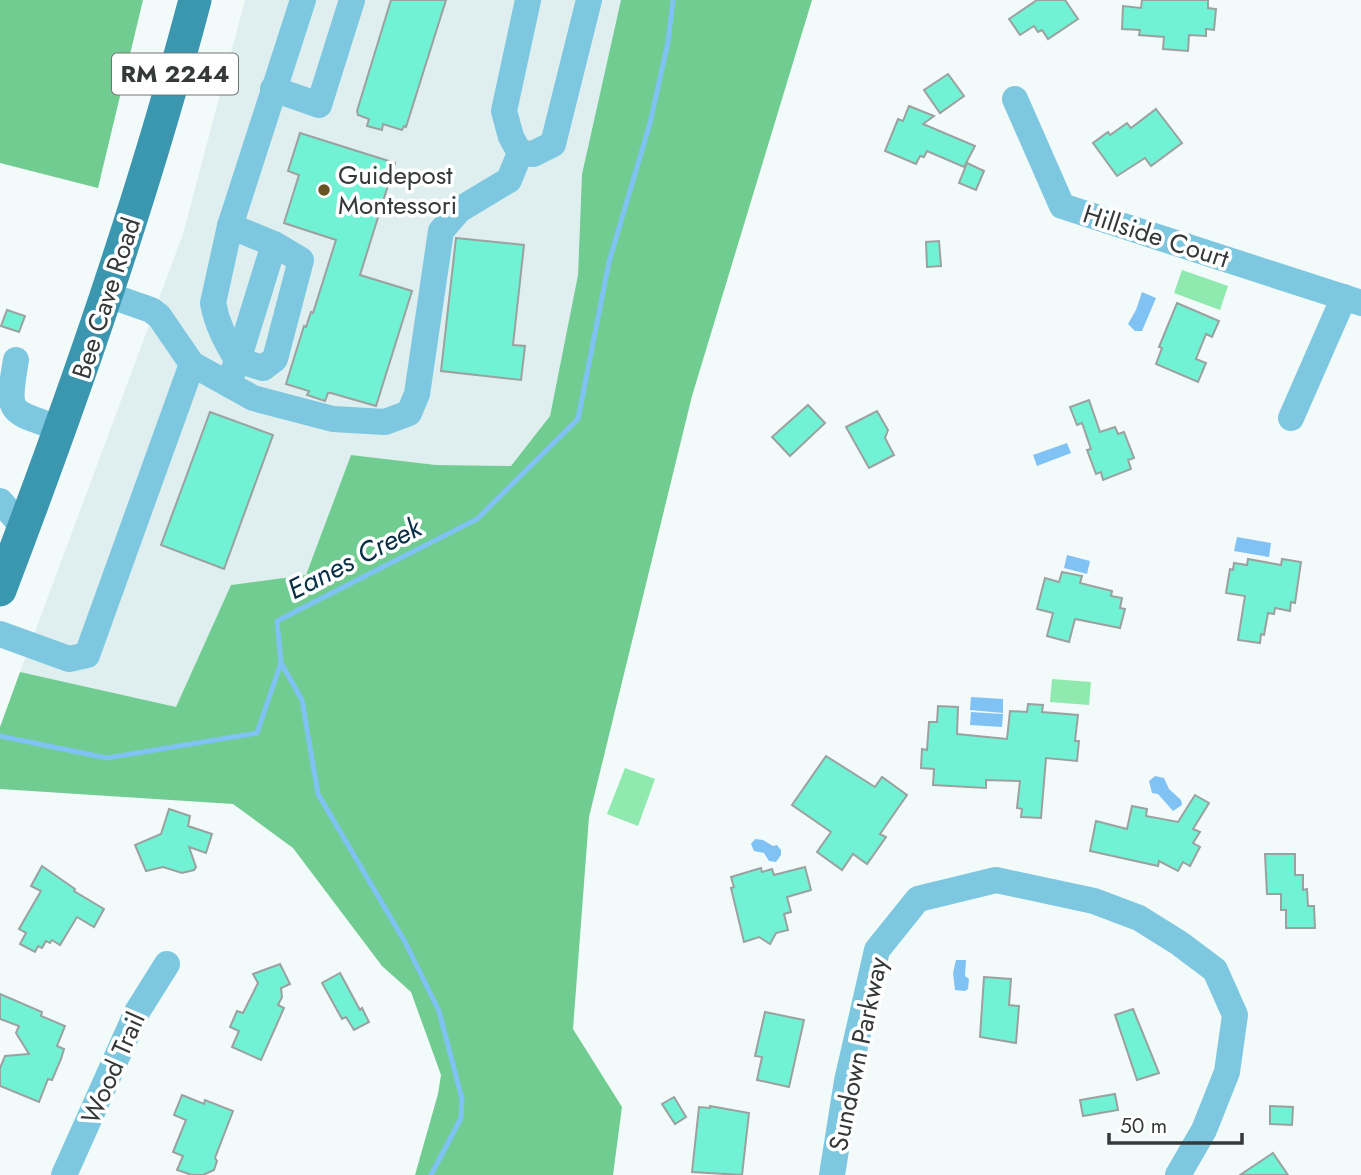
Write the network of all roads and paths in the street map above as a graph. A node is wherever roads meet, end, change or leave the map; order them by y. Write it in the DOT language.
graph roads {
  1 [pos="195,0"];
  2 [pos="303,0"];
  3 [pos="352,0"];
  4 [pos="528,0"];
  5 [pos="589,0"];
  6 [pos="273,89"];
  7 [pos="1015,99"];
  8 [pos="520,152"];
  9 [pos="230,226"];
  10 [pos="108,295"];
  11 [pos="1352,300"];
  12 [pos="16,360"];
  13 [pos="192,363"];
  14 [pos="232,372"];
  15 [pos="1291,418"];
  16 [pos="61,429"];
  17 [pos="0,501"];
  18 [pos="24,528"];
  19 [pos="0,590"];
  20 [pos="0,634"];
  21 [pos="167,964"];
  22 [pos="64,1175"];
  23 [pos="832,1175"];
  24 [pos="1178,1175"];
  1 -- 10 [label="main road, Bee Cave Road / RM 2244"];
  2 -- 6 [label="street"];
  3 -- 6 [label="street"];
  4 -- 8 [label="street"];
  5 -- 8 [label="street"];
  6 -- 9 [label="street"];
  7 -- 11 [label="street, Hillside Court"];
  8 -- 14 [label="street"];
  9 -- 14 [label="street"];
  9 -- 14 [label="street"];
  10 -- 13 [label="street"];
  10 -- 16 [label="main road, Bee Cave Road / RM 2244"];
  11 -- 15 [label="street"];
  12 -- 16 [label="street"];
  13 -- 14 [label="street"];
  13 -- 20 [label="street"];
  16 -- 18 [label="main road, Bee Cave Road / RM 2244"];
  17 -- 18 [label="street"];
  18 -- 19 [label="main road, Bee Cave Road / RM 2244"];
  21 -- 22 [label="street, Wood Trail"];
  23 -- 24 [label="street, Sundown Parkway"];
}
